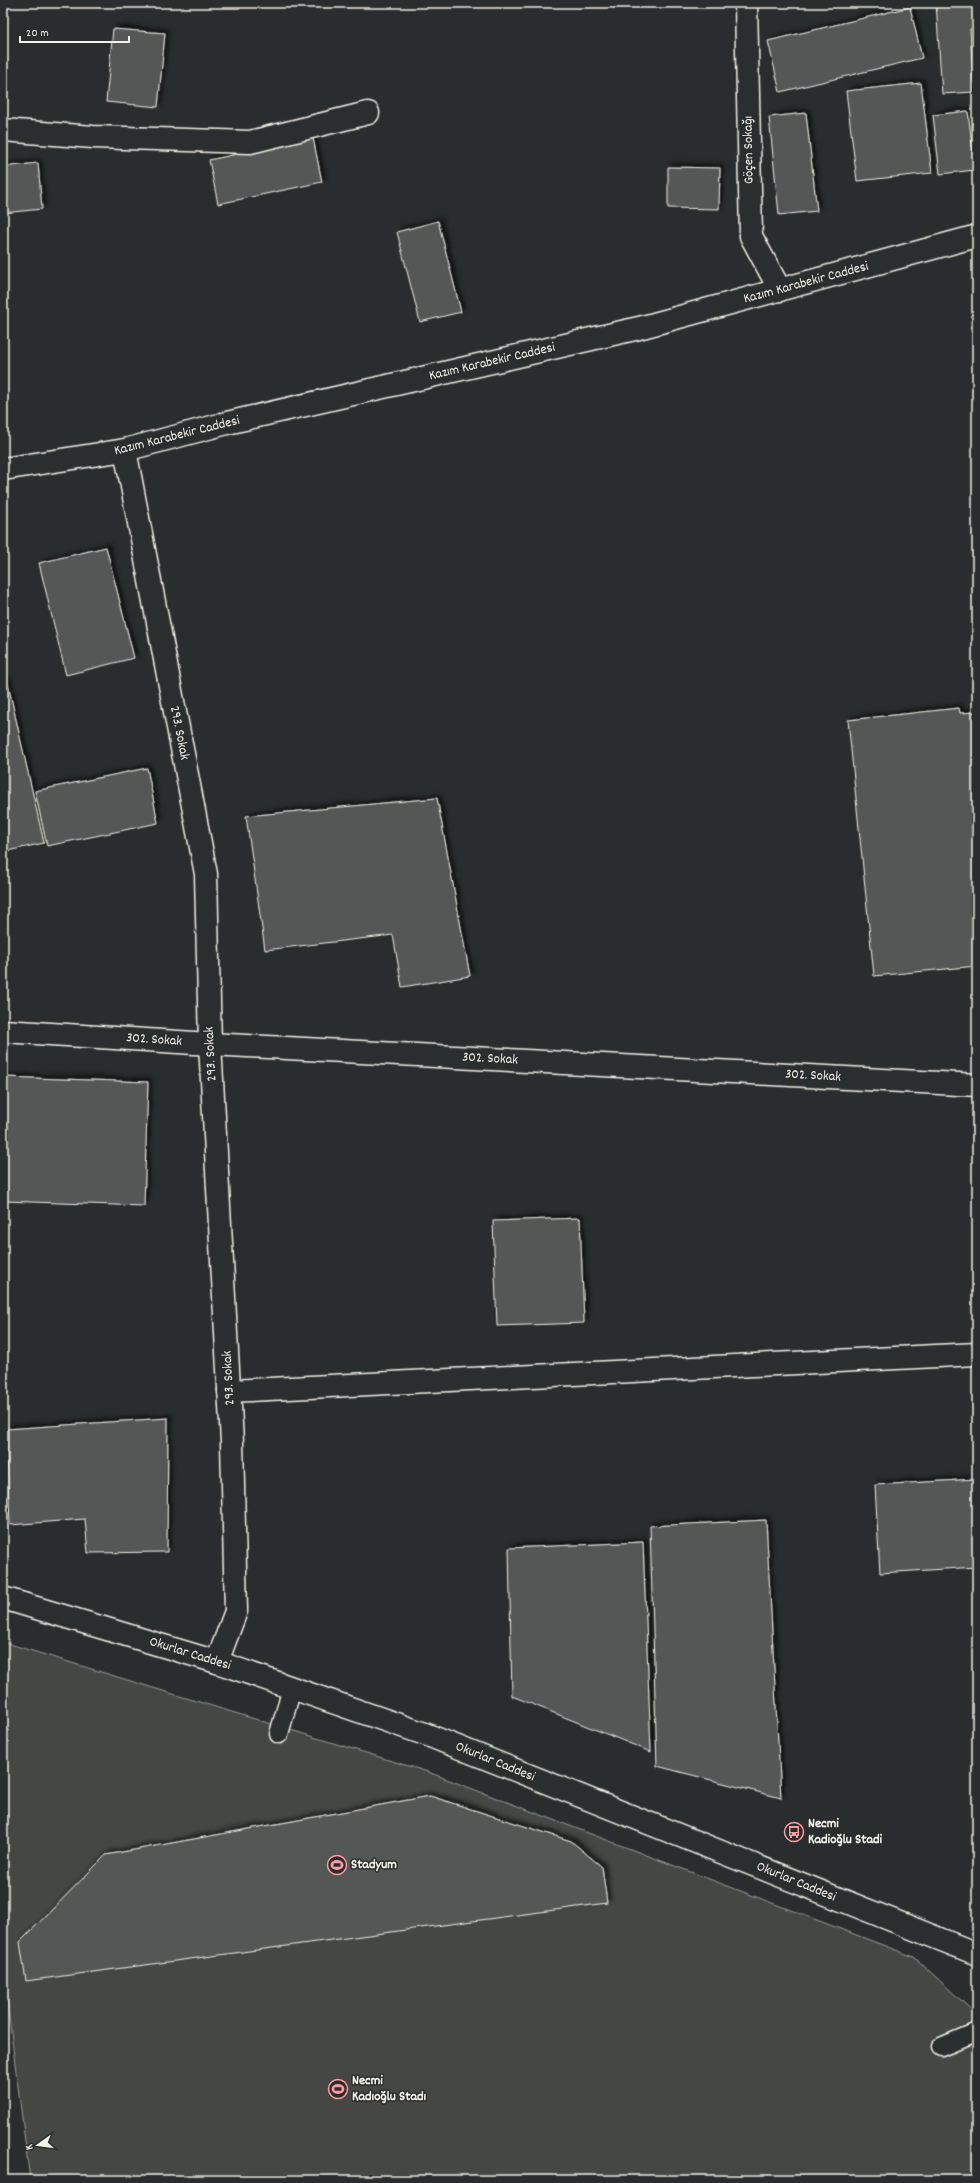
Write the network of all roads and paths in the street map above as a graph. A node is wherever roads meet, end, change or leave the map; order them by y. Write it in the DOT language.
graph roads {
  1 [pos="746,3"];
  2 [pos="368,113"];
  3 [pos="3,130"];
  4 [pos="977,236"];
  5 [pos="780,290"];
  6 [pos="125,450"];
  7 [pos="3,469"];
  8 [pos="3,1031"];
  9 [pos="210,1044"];
  10 [pos="977,1085"];
  11 [pos="977,1354"];
  12 [pos="229,1391"];
  13 [pos="3,1598"];
  14 [pos="217,1662"];
  15 [pos="292,1688"];
  16 [pos="279,1734"];
  17 [pos="977,1954"];
  18 [pos="977,2032"];
  19 [pos="941,2047"];
  1 -- 5 [label="street, Göçen Sokağı"];
  2 -- 3 [label="street"];
  4 -- 5 [label="street, Kazım Karabekir Caddesi"];
  5 -- 6 [label="street, Kazım Karabekir Caddesi"];
  6 -- 7 [label="street, Kazım Karabekir Caddesi"];
  6 -- 9 [label="street, 293. Sokak"];
  8 -- 9 [label="street, 302. Sokak"];
  9 -- 10 [label="street, 302. Sokak"];
  9 -- 12 [label="street, 293. Sokak"];
  11 -- 12 [label="street"];
  12 -- 14 [label="street, 293. Sokak"];
  13 -- 14 [label="street, Okurlar Caddesi"];
  14 -- 15 [label="street, Okurlar Caddesi"];
  15 -- 16 [label="lane"];
  15 -- 17 [label="street, Okurlar Caddesi"];
  18 -- 19 [label="lane"];
}
